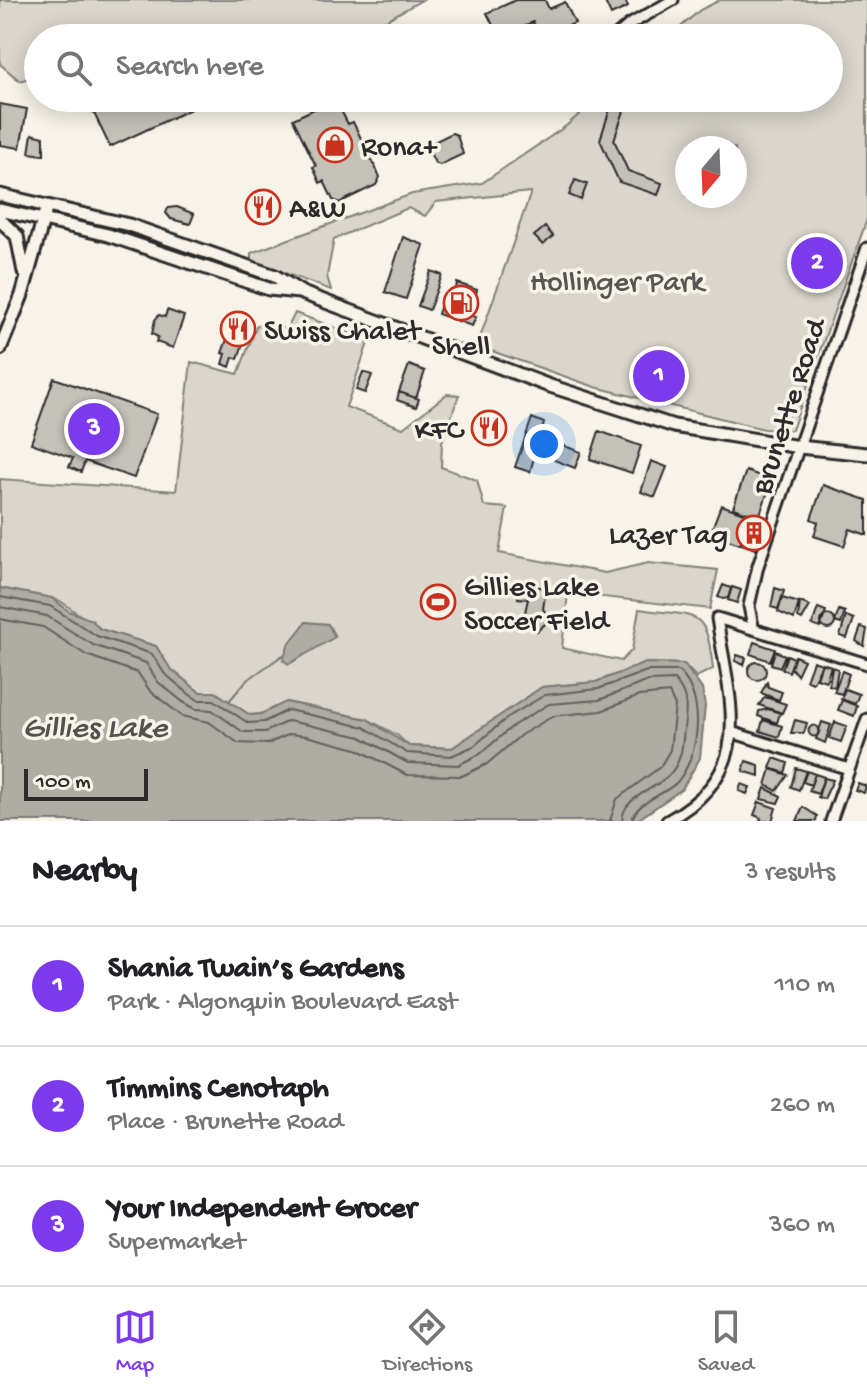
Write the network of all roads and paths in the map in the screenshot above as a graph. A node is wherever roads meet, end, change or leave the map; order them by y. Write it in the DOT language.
graph roads {
  1 [pos="673,0"];
  2 [pos="631,24"];
  3 [pos="0,195"];
  4 [pos="47,205"];
  5 [pos="0,210"];
  6 [pos="44,219"];
  7 [pos="0,220"];
  8 [pos="867,248"];
  9 [pos="26,280"];
  10 [pos="302,293"];
  11 [pos="0,349"];
  12 [pos="799,447"];
  13 [pos="867,454"];
  14 [pos="753,626"];
  15 [pos="867,664"];
  16 [pos="866,723"];
  17 [pos="734,733"];
  18 [pos="849,769"];
  19 [pos="667,821"];
  20 [pos="831,821"];
  1 -- 2 [label="street"];
  3 -- 4 [label="main road"];
  4 -- 6 [label="main road"];
  4 -- 10 [label="main road"];
  5 -- 6 [label="main road"];
  6 -- 9 [label="main road"];
  6 -- 10 [label="main road"];
  7 -- 9 [label="main road"];
  8 -- 12 [label="street, Brunette Road"];
  9 -- 11 [label="main road"];
  10 -- 12 [label="main road"];
  12 -- 13 [label="main road"];
  12 -- 14 [label="street, Brunette Road"];
  14 -- 15 [label="street"];
  14 -- 17 [label="street"];
  16 -- 18 [label="street"];
  17 -- 18 [label="street"];
  17 -- 19 [label="street"];
  18 -- 20 [label="street"];
}
